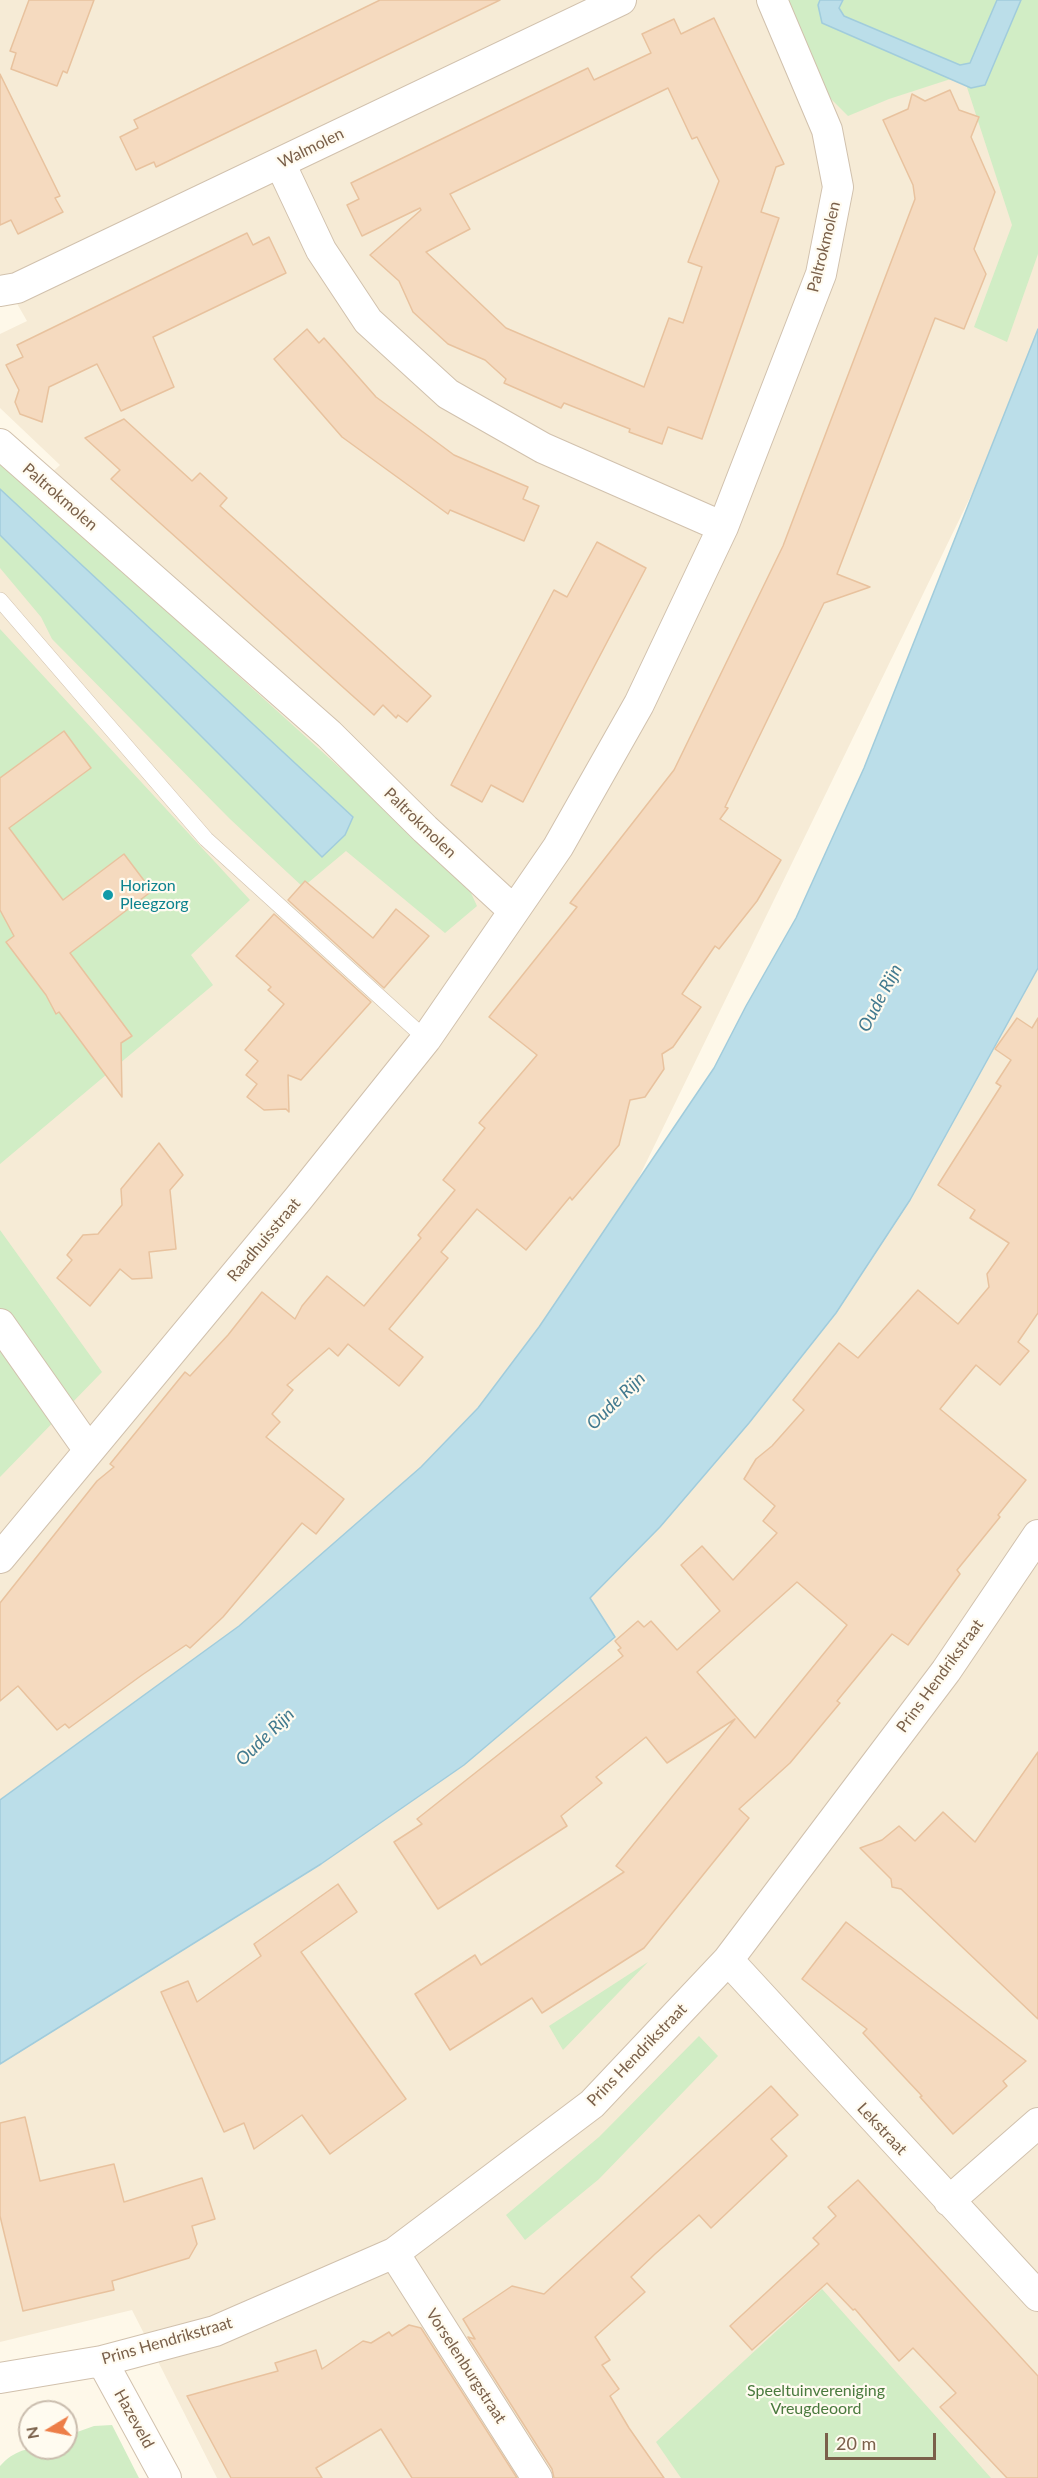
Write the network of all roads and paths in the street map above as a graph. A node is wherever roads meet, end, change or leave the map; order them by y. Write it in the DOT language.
graph roads {
  1 [pos="621,0"];
  2 [pos="772,0"];
  3 [pos="280,163"];
  4 [pos="0,291"];
  5 [pos="0,444"];
  6 [pos="723,527"];
  7 [pos="0,600"];
  8 [pos="514,911"];
  9 [pos="426,1039"];
  10 [pos="0,1324"];
  11 [pos="88,1449"];
  12 [pos="1038,1535"];
  13 [pos="0,1558"];
  14 [pos="728,1960"];
  15 [pos="1038,2123"];
  16 [pos="949,2201"];
  17 [pos="394,2253"];
  18 [pos="1038,2296"];
  19 [pos="102,2361"];
  20 [pos="0,2378"];
  21 [pos="166,2478"];
  22 [pos="537,2478"];
  1 -- 3 [label="street, Walmolen"];
  2 -- 6 [label="street, Paltrokmolen"];
  3 -- 4 [label="street, Walmolen"];
  3 -- 6 [label="street"];
  5 -- 8 [label="street, Paltrokmolen"];
  6 -- 8 [label="street, Paltrokmolen"];
  7 -- 9 [label="lane"];
  8 -- 9 [label="street, Raadhuisstraat"];
  9 -- 11 [label="street, Raadhuisstraat"];
  10 -- 11 [label="street"];
  11 -- 13 [label="street, Raadhuisstraat"];
  12 -- 14 [label="street, Prins Hendrikstraat"];
  14 -- 16 [label="street, Lekstraat"];
  14 -- 17 [label="street, Prins Hendrikstraat"];
  15 -- 16 [label="street"];
  16 -- 18 [label="street, Lekstraat"];
  17 -- 19 [label="street, Prins Hendrikstraat"];
  17 -- 22 [label="street, Vorselenburgstraat"];
  19 -- 20 [label="street, Prins Hendrikstraat"];
  19 -- 21 [label="street, Hazeveld"];
}
